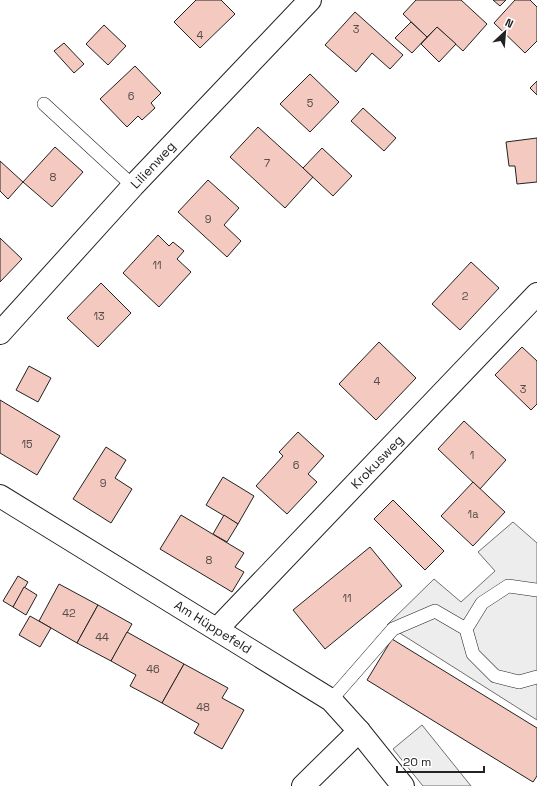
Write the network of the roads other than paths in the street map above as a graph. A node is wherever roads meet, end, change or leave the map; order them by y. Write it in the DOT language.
graph roads {
  1 [pos="310,0"];
  2 [pos="44,104"];
  3 [pos="133,186"];
  4 [pos="537,294"];
  5 [pos="0,332"];
  6 [pos="0,496"];
  7 [pos="537,590"];
  8 [pos="217,629"];
  9 [pos="466,629"];
  10 [pos="537,677"];
  11 [pos="331,700"];
  12 [pos="358,731"];
  13 [pos="303,786"];
  14 [pos="402,786"];
  1 -- 3 [label="street, Lilienweg"];
  2 -- 3 [label="lane"];
  3 -- 5 [label="street, Lilienweg"];
  4 -- 8 [label="street, Krokusweg"];
  6 -- 8 [label="street, Am Hüppefeld"];
  7 -- 9 [label="lane"];
  8 -- 11 [label="street, Am Hüppefeld"];
  9 -- 10 [label="lane"];
  9 -- 11 [label="lane"];
  11 -- 12 [label="street, Am Hüppefeld"];
  12 -- 13 [label="street"];
  12 -- 14 [label="street, Am Hüppefeld"];
}
